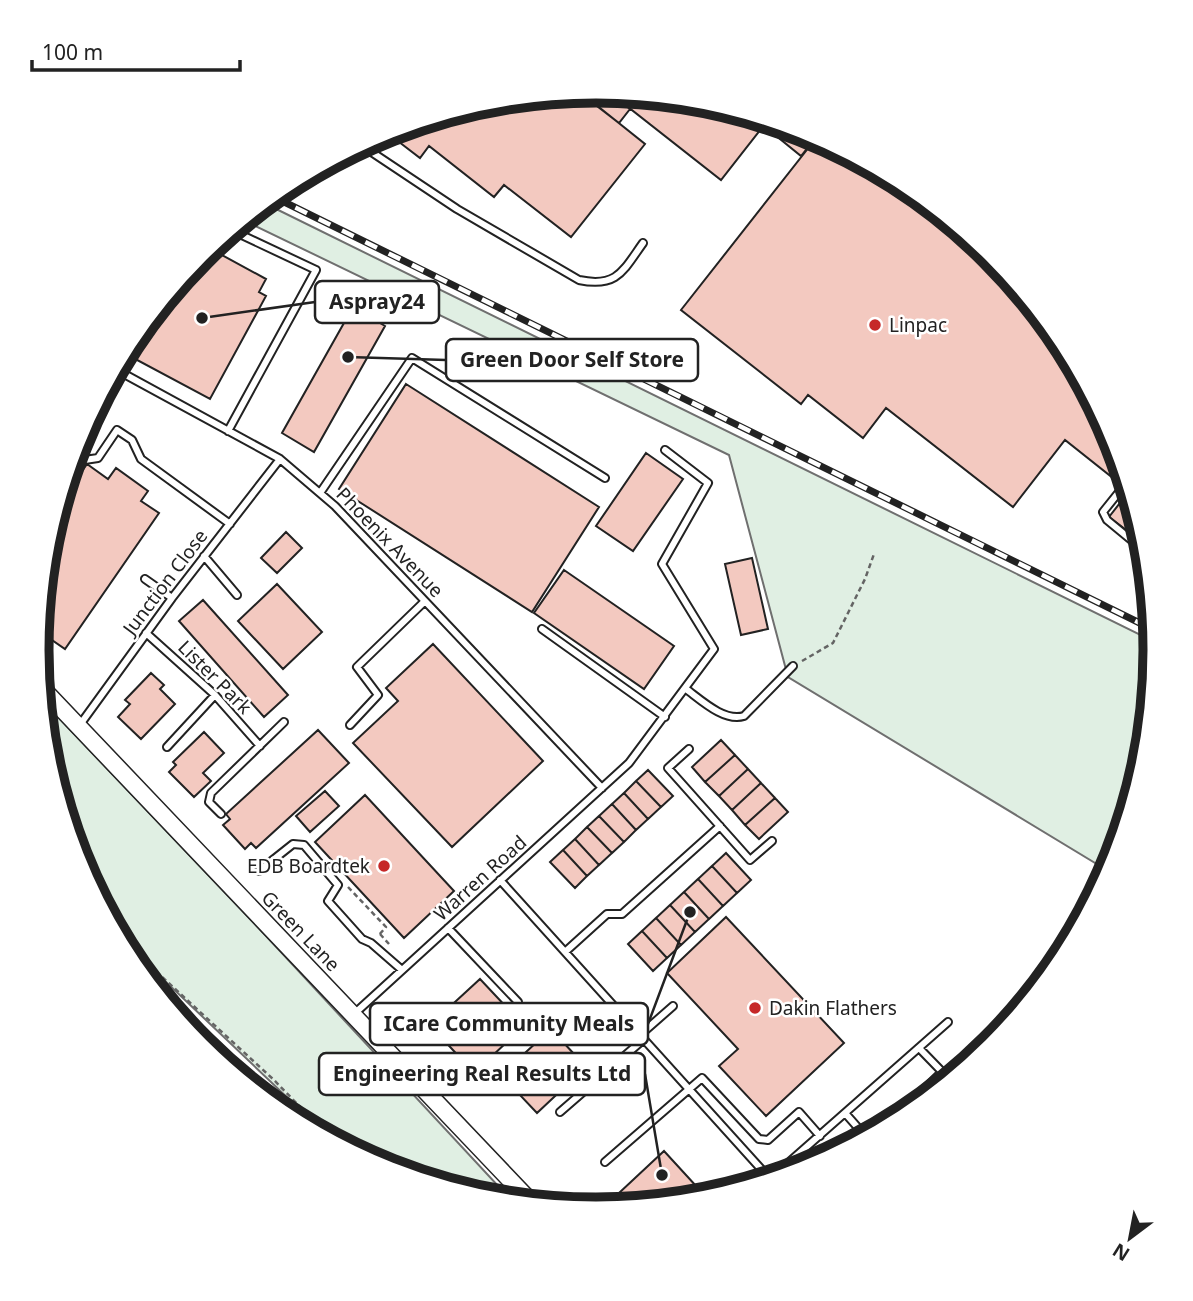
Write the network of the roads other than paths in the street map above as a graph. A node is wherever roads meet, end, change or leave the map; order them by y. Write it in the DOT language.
graph roads {
  1 [pos="371,152"];
  2 [pos="241,235"];
  3 [pos="643,243"];
  4 [pos="124,374"];
  5 [pos="228,431"];
  6 [pos="665,450"];
  7 [pos="280,459"];
  8 [pos="84,460"];
  9 [pos="605,478"];
  10 [pos="1120,491"];
  11 [pos="320,493"];
  12 [pos="230,524"];
  13 [pos="1132,541"];
  14 [pos="204,556"];
  15 [pos="145,579"];
  16 [pos="237,595"];
  17 [pos="172,598"];
  18 [pos="425,601"];
  19 [pos="542,629"];
  20 [pos="146,633"];
  21 [pos="793,666"];
  22 [pos="686,689"];
  23 [pos="215,695"];
  24 [pos="51,698"];
  25 [pos="665,718"];
  26 [pos="284,722"];
  27 [pos="350,725"];
  28 [pos="79,726"];
  29 [pos="260,746"];
  30 [pos="167,747"];
  31 [pos="689,749"];
  32 [pos="602,788"];
  33 [pos="221,814"];
  34 [pos="720,826"];
  35 [pos="772,841"];
  36 [pos="259,871"];
  37 [pos="500,880"];
  38 [pos="448,928"];
  39 [pos="565,952"];
  40 [pos="402,970"];
  41 [pos="518,1002"];
  42 [pos="673,1006"];
  43 [pos="353,1015"];
  44 [pos="948,1022"];
  45 [pos="642,1037"];
  46 [pos="919,1048"];
  47 [pos="942,1072"];
  48 [pos="688,1088"];
  49 [pos="923,1090"];
  50 [pos="560,1112"];
  51 [pos="845,1113"];
  52 [pos="860,1130"];
  53 [pos="820,1136"];
  54 [pos="604,1162"];
  55 [pos="790,1162"];
  56 [pos="764,1171"];
  57 [pos="522,1192"];
  1 -- 3 [label="lane"];
  2 -- 5 [label="lane"];
  4 -- 5 [label="lane, Phoenix Avenue"];
  5 -- 7 [label="lane, Phoenix Avenue"];
  6 -- 22 [label="lane, Warren Road"];
  7 -- 11 [label="lane, Phoenix Avenue"];
  7 -- 12 [label="lane, Junction Close"];
  8 -- 12 [label="lane"];
  9 -- 11 [label="lane"];
  10 -- 13 [label="lane"];
  11 -- 18 [label="lane, Phoenix Avenue"];
  12 -- 14 [label="lane, Junction Close"];
  14 -- 16 [label="lane"];
  14 -- 17 [label="lane, Junction Close"];
  15 -- 17 [label="lane"];
  17 -- 20 [label="lane, Junction Close"];
  18 -- 27 [label="lane"];
  18 -- 32 [label="lane, Phoenix Avenue"];
  19 -- 25 [label="lane"];
  20 -- 23 [label="lane, Lister Park"];
  20 -- 28 [label="lane, Junction Close"];
  21 -- 22 [label="lane"];
  22 -- 25 [label="lane, Warren Road"];
  23 -- 29 [label="lane, Lister Park"];
  23 -- 30 [label="lane"];
  24 -- 28 [label="street, Green Lane"];
  25 -- 32 [label="lane, Warren Road"];
  26 -- 29 [label="lane"];
  28 -- 43 [label="street, Green Lane"];
  29 -- 33 [label="lane"];
  31 -- 34 [label="lane"];
  32 -- 37 [label="lane, Warren Road"];
  34 -- 35 [label="lane"];
  34 -- 39 [label="lane"];
  36 -- 40 [label="lane"];
  37 -- 38 [label="lane, Warren Road"];
  37 -- 39 [label="lane"];
  38 -- 40 [label="lane, Warren Road"];
  38 -- 41 [label="lane"];
  39 -- 45 [label="lane"];
  40 -- 43 [label="lane, Warren Road"];
  42 -- 45 [label="lane"];
  43 -- 57 [label="street, Green Lane"];
  44 -- 46 [label="lane"];
  45 -- 48 [label="lane"];
  45 -- 50 [label="lane"];
  46 -- 47 [label="lane"];
  46 -- 51 [label="lane"];
  47 -- 49 [label="lane"];
  48 -- 53 [label="lane"];
  48 -- 54 [label="lane"];
  48 -- 56 [label="lane"];
  51 -- 52 [label="lane"];
  51 -- 53 [label="lane"];
  53 -- 55 [label="lane"];
}
